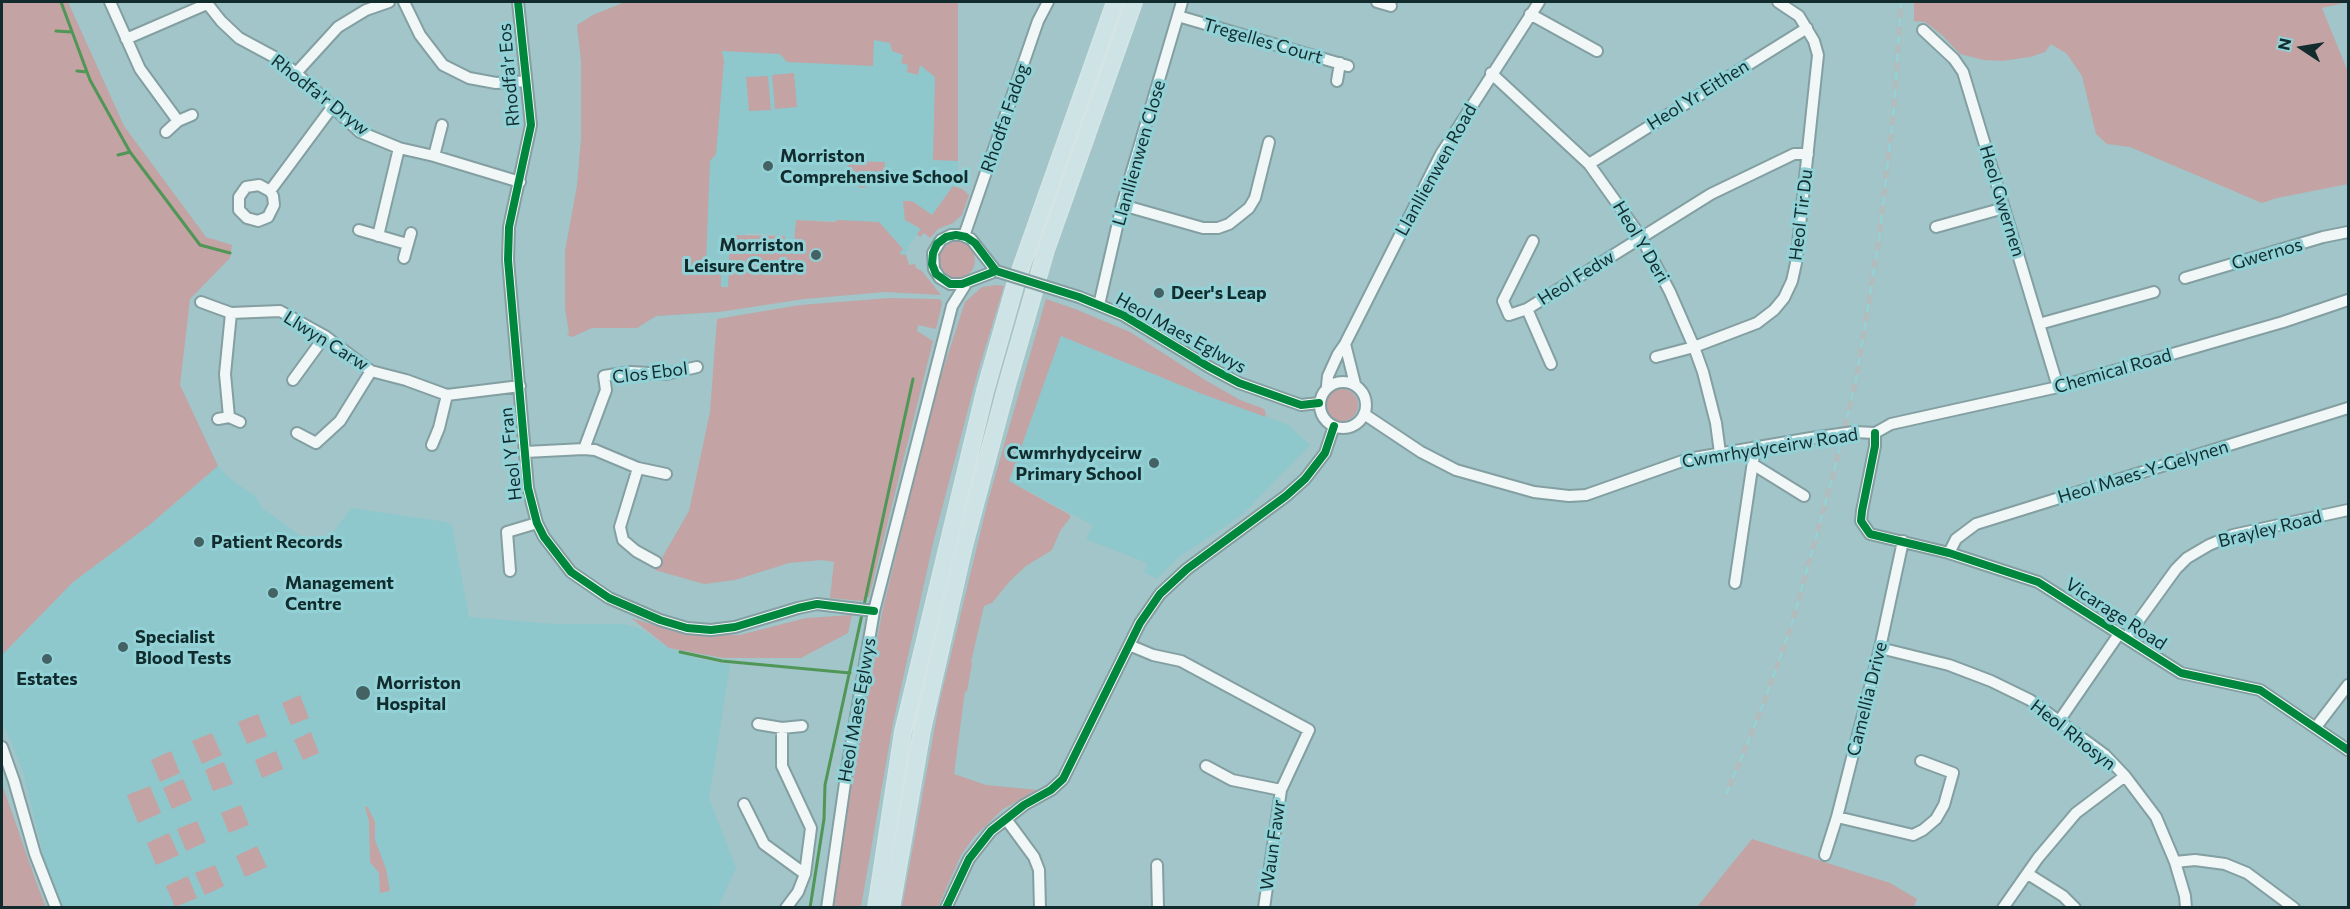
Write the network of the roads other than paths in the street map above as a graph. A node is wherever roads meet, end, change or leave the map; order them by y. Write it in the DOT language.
graph roads {
  1 [pos="111,2"];
  2 [pos="389,2"];
  3 [pos="404,2"];
  4 [pos="518,2"];
  5 [pos="1048,2"];
  6 [pos="1115,2"];
  7 [pos="1134,2"];
  8 [pos="1182,2"];
  9 [pos="1539,2"];
  10 [pos="1778,2"];
  11 [pos="206,3"];
  12 [pos="1530,14"];
  13 [pos="1178,16"];
  14 [pos="1807,28"];
  15 [pos="1923,30"];
  16 [pos="126,39"];
  17 [pos="1597,51"];
  18 [pos="296,73"];
  19 [pos="1491,73"];
  20 [pos="526,81"];
  21 [pos="1337,81"];
  22 [pos="333,106"];
  23 [pos="192,115"];
  24 [pos="178,121"];
  25 [pos="442,125"];
  26 [pos="166,132"];
  27 [pos="1268,142"];
  28 [pos="399,148"];
  29 [pos="1808,154"];
  30 [pos="434,156"];
  31 [pos="1590,164"];
  32 [pos="520,182"];
  33 [pos="270,191"];
  34 [pos="1122,205"];
  35 [pos="2004,208"];
  36 [pos="1936,227"];
  37 [pos="359,230"];
  38 [pos="2349,232"];
  39 [pos="411,233"];
  40 [pos="378,236"];
  41 [pos="964,236"];
  42 [pos="1641,237"];
  43 [pos="1533,241"];
  44 [pos="407,244"];
  45 [pos="980,253"];
  46 [pos="404,258"];
  47 [pos="996,271"];
  48 [pos="2186,278"];
  49 [pos="970,280"];
  50 [pos="945,282"];
  51 [pos="2154,292"];
  52 [pos="2349,300"];
  53 [pos="201,302"];
  54 [pos="1100,305"];
  55 [pos="952,306"];
  56 [pos="1527,309"];
  57 [pos="231,313"];
  58 [pos="2039,324"];
  59 [pos="325,336"];
  60 [pos="1345,344"];
  61 [pos="1694,347"];
  62 [pos="1656,357"];
  63 [pos="1551,364"];
  64 [pos="697,367"];
  65 [pos="372,370"];
  66 [pos="293,380"];
  67 [pos="1355,384"];
  68 [pos="520,386"];
  69 [pos="1327,387"];
  70 [pos="2058,387"];
  71 [pos="447,395"];
  72 [pos="1319,403"];
  73 [pos="2349,408"];
  74 [pos="1364,414"];
  75 [pos="240,422"];
  76 [pos="1334,426"];
  77 [pos="297,433"];
  78 [pos="1875,433"];
  79 [pos="432,445"];
  80 [pos="1755,448"];
  81 [pos="584,449"];
  82 [pos="525,452"];
  83 [pos="1720,453"];
  84 [pos="1754,465"];
  85 [pos="638,468"];
  86 [pos="666,474"];
  87 [pos="1804,496"];
  88 [pos="2349,510"];
  89 [pos="537,523"];
  90 [pos="1903,541"];
  91 [pos="1949,553"];
  92 [pos="656,562"];
  93 [pos="510,571"];
  94 [pos="1735,583"];
  95 [pos="874,611"];
  96 [pos="2122,636"];
  97 [pos="1129,645"];
  98 [pos="1880,648"];
  99 [pos="2349,685"];
  100 [pos="2059,721"];
  101 [pos="758,724"];
  102 [pos="802,726"];
  103 [pos="2316,727"];
  104 [pos="782,728"];
  105 [pos="2,747"];
  106 [pos="2349,750"];
  107 [pos="1921,762"];
  108 [pos="1206,766"];
  109 [pos="2125,776"];
  110 [pos="1281,790"];
  111 [pos="744,804"];
  112 [pos="1837,817"];
  113 [pos="1006,819"];
  114 [pos="1825,855"];
  115 [pos="2175,862"];
  116 [pos="1157,865"];
  117 [pos="805,874"];
  118 [pos="2028,874"];
  119 [pos="56,908"];
  120 [pos="786,908"];
  121 [pos="827,908"];
  122 [pos="876,908"];
  123 [pos="891,908"];
  124 [pos="946,908"];
  125 [pos="1040,908"];
  126 [pos="1158,908"];
  127 [pos="1264,908"];
  128 [pos="2003,908"];
  129 [pos="2074,908"];
  130 [pos="2186,908"];
  131 [pos="2294,908"];
  1 -- 16 [label="street"];
  2 -- 18 [label="street"];
  3 -- 20 [label="street"];
  4 -- 20 [label="street, Rhodfa'r Eos"];
  5 -- 41 [label="street, Rhodfa Fadog"];
  6 -- 122 [label="highway"];
  7 -- 123 [label="highway"];
  8 -- 13 [label="street, Llanllienwen Close"];
  9 -- 12 [label="street, Llanllienwen Road"];
  10 -- 14 [label="street, Heol Tir Du"];
  11 -- 16 [label="street"];
  11 -- 18 [label="street, Rhodfa'r Dryw"];
  12 -- 17 [label="street"];
  12 -- 19 [label="street, Llanllienwen Road"];
  13 -- 21 [label="street, Tregelles Court"];
  13 -- 34 [label="street, Llanllienwen Close"];
  14 -- 29 [label="street, Heol Tir Du"];
  14 -- 31 [label="street, Heol Yr Eithen"];
  15 -- 35 [label="street, Heol Gwernen"];
  16 -- 24 [label="street"];
  18 -- 22 [label="street, Rhodfa'r Dryw"];
  19 -- 31 [label="street, Heol Y Deri"];
  19 -- 60 [label="street, Llanllienwen Road"];
  20 -- 32 [label="street, Rhodfa'r Eos"];
  22 -- 28 [label="street, Rhodfa'r Dryw"];
  22 -- 33 [label="street"];
  23 -- 24 [label="street"];
  24 -- 26 [label="street"];
  25 -- 30 [label="street"];
  27 -- 34 [label="street"];
  28 -- 30 [label="street, Rhodfa'r Dryw"];
  28 -- 40 [label="street"];
  29 -- 42 [label="street, Heol Fedw"];
  29 -- 61 [label="street, Heol Tir Du"];
  30 -- 32 [label="street, Rhodfa'r Dryw"];
  31 -- 42 [label="street, Heol Y Deri"];
  32 -- 68 [label="street, Heol Y Fran"];
  34 -- 54 [label="street, Llanllienwen Close"];
  35 -- 36 [label="street"];
  35 -- 58 [label="street, Heol Gwernen"];
  37 -- 40 [label="street"];
  38 -- 48 [label="street, Gwernos"];
  39 -- 44 [label="street"];
  40 -- 44 [label="street"];
  41 -- 45 [label="street"];
  41 -- 50 [label="street"];
  42 -- 56 [label="street, Heol Fedw"];
  42 -- 61 [label="street, Heol Y Deri"];
  43 -- 56 [label="street, Heol Fedw"];
  44 -- 46 [label="street"];
  45 -- 47 [label="street"];
  45 -- 49 [label="street, Heol Maes Eglwys"];
  47 -- 49 [label="street"];
  47 -- 54 [label="street, Heol Maes Eglwys, bridge"];
  49 -- 50 [label="street"];
  49 -- 55 [label="street, Heol Maes Eglwys"];
  50 -- 55 [label="street"];
  51 -- 58 [label="street"];
  52 -- 70 [label="street, Chemical Road"];
  53 -- 57 [label="street, Llwyn Carw"];
  54 -- 72 [label="street, Heol Maes Eglwys"];
  55 -- 95 [label="street, Heol Maes Eglwys"];
  56 -- 63 [label="street"];
  57 -- 59 [label="street, Llwyn Carw"];
  57 -- 75 [label="street"];
  58 -- 70 [label="street, Heol Gwernen"];
  59 -- 65 [label="street, Llwyn Carw"];
  59 -- 66 [label="street"];
  60 -- 67 [label="street"];
  60 -- 69 [label="street, Llanllienwen Road"];
  61 -- 62 [label="street, Heol Tir Du"];
  61 -- 83 [label="street, Heol Y Deri"];
  64 -- 81 [label="street, Clos Ebol"];
  65 -- 71 [label="street, Llwyn Carw"];
  65 -- 77 [label="street"];
  67 -- 69 [label="street"];
  67 -- 74 [label="street"];
  68 -- 71 [label="street, Llwyn Carw"];
  68 -- 82 [label="street, Heol Y Fran"];
  69 -- 72 [label="street"];
  70 -- 78 [label="street, Chemical Road"];
  71 -- 79 [label="street"];
  72 -- 76 [label="street"];
  73 -- 91 [label="street, Heol Maes-Y-Gelynen"];
  74 -- 76 [label="street"];
  74 -- 83 [label="street, Cwmrhydyceirw Road"];
  76 -- 97 [label="street"];
  78 -- 80 [label="street, Cwmrhydyceirw Road, bridge"];
  78 -- 90 [label="street, Vicarage Road"];
  80 -- 83 [label="street, Cwmrhydyceirw Road"];
  80 -- 84 [label="street"];
  81 -- 82 [label="street"];
  81 -- 85 [label="street"];
  82 -- 89 [label="street, Heol Y Fran"];
  84 -- 87 [label="street"];
  84 -- 94 [label="street"];
  85 -- 86 [label="street"];
  85 -- 92 [label="street"];
  88 -- 96 [label="street, Brayley Road"];
  89 -- 93 [label="street, Heol Y Fran"];
  89 -- 95 [label="street, Heol Y Fran"];
  90 -- 91 [label="street, Vicarage Road"];
  90 -- 98 [label="street, Camellia Drive"];
  91 -- 96 [label="street, Vicarage Road"];
  95 -- 121 [label="street, Heol Maes Eglwys"];
  96 -- 100 [label="street, Brayley Road"];
  96 -- 103 [label="street, Vicarage Road"];
  97 -- 110 [label="street"];
  97 -- 113 [label="street"];
  98 -- 100 [label="street, Heol Rhosyn"];
  98 -- 112 [label="street, Camellia Drive"];
  99 -- 103 [label="street"];
  100 -- 109 [label="street, Heol Rhosyn"];
  101 -- 104 [label="street"];
  102 -- 104 [label="street"];
  103 -- 106 [label="street, Vicarage Road"];
  104 -- 117 [label="street"];
  105 -- 119 [label="street"];
  107 -- 112 [label="street"];
  108 -- 110 [label="street, Waun Fawr"];
  109 -- 115 [label="street, Heol Rhosyn"];
  109 -- 118 [label="street"];
  110 -- 127 [label="street, Waun Fawr"];
  111 -- 117 [label="street"];
  112 -- 114 [label="street, Camellia Drive"];
  113 -- 124 [label="street"];
  113 -- 125 [label="street"];
  115 -- 130 [label="street, Heol Rhosyn"];
  115 -- 131 [label="street"];
  116 -- 126 [label="street"];
  117 -- 120 [label="street"];
  118 -- 128 [label="street"];
  118 -- 129 [label="street"];
}
